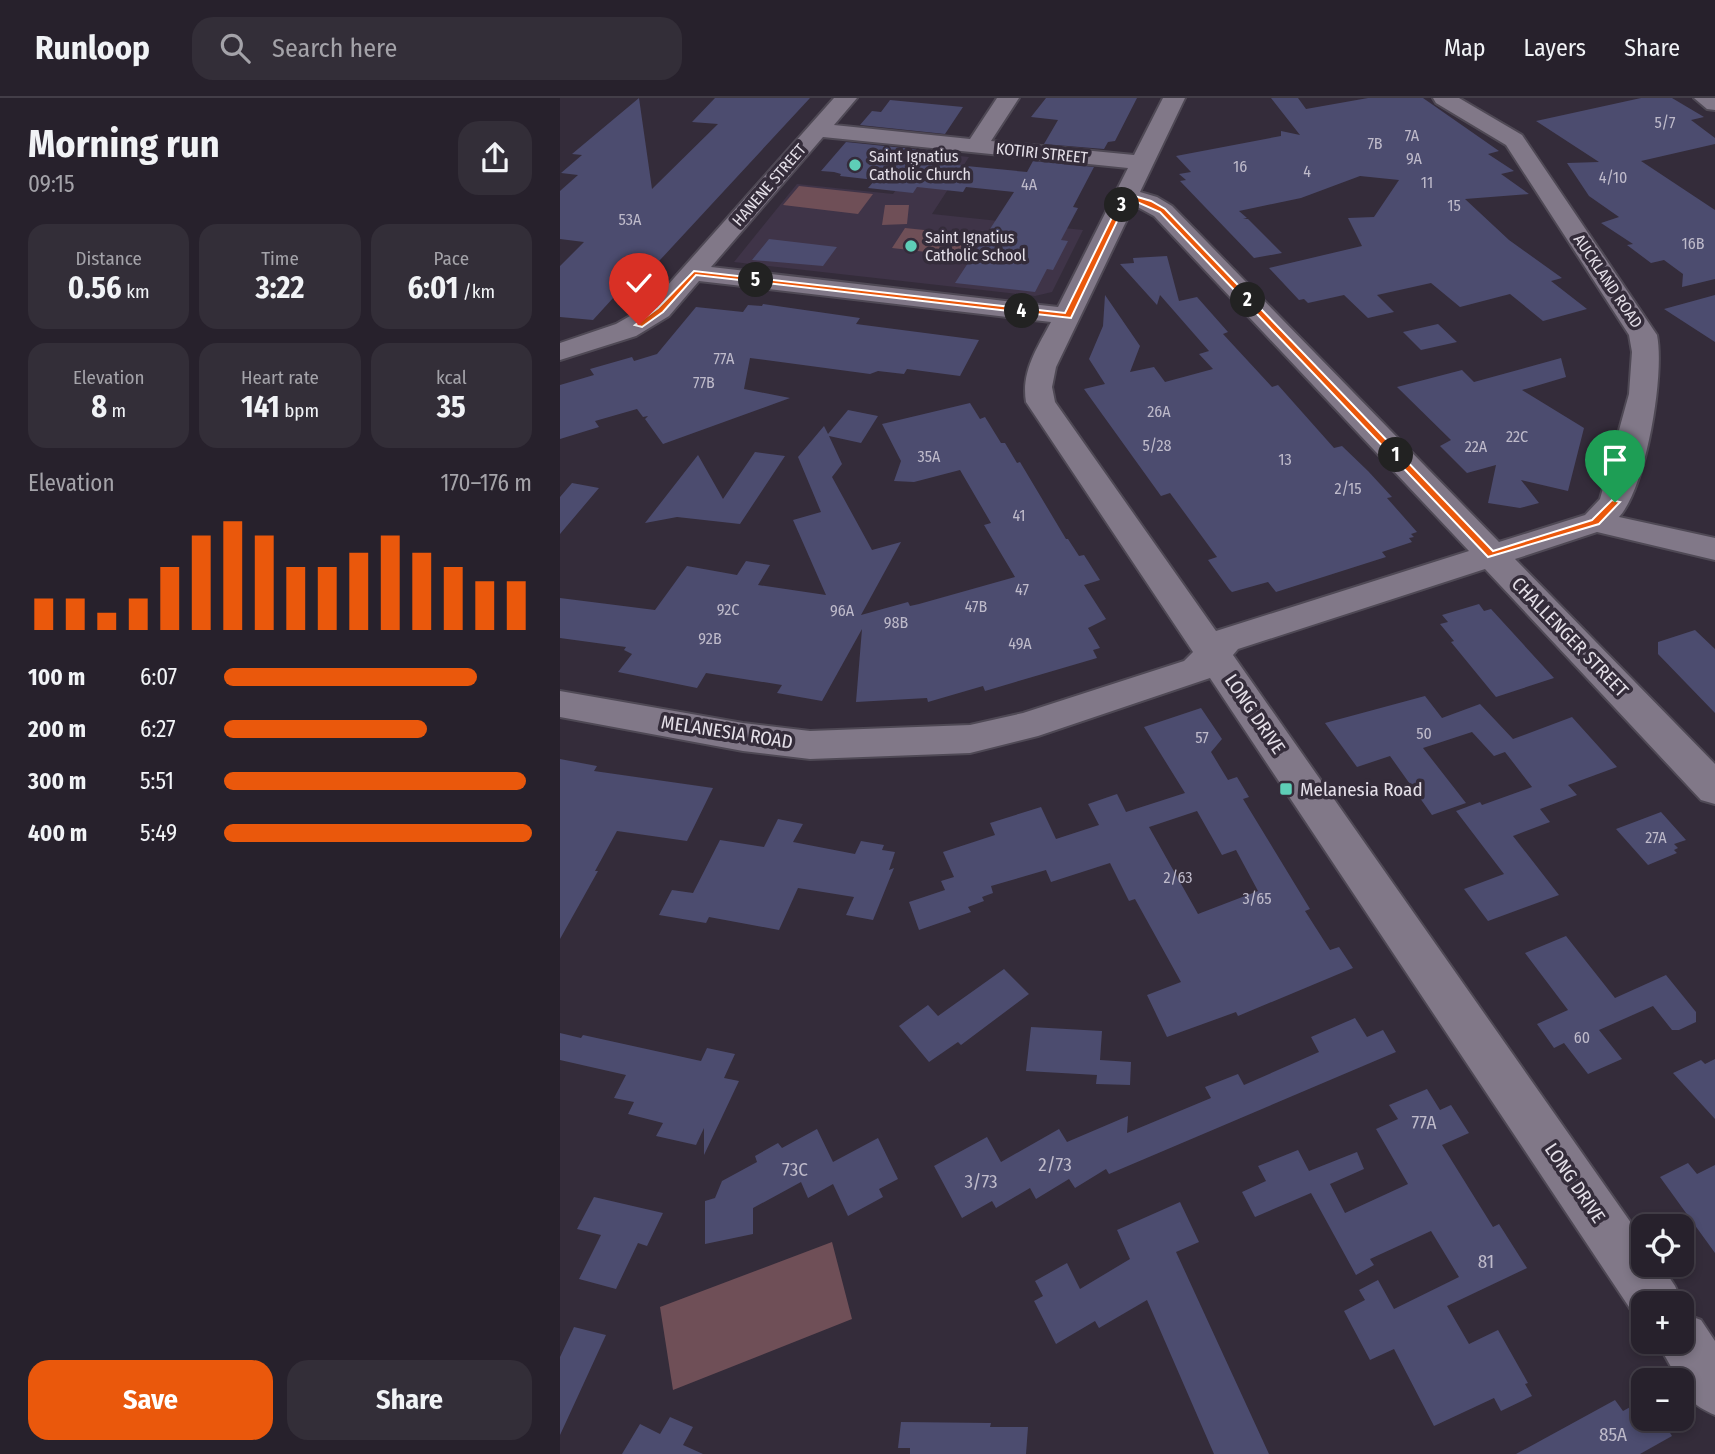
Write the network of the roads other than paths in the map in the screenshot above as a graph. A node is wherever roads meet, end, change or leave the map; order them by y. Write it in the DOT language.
graph roads {
  1 [pos="846,98"];
  2 [pos="1009,98"];
  3 [pos="1174,98"];
  4 [pos="1444,98"];
  5 [pos="1705,98"];
  6 [pos="1715,104"];
  7 [pos="817,130"];
  8 [pos="976,146"];
  9 [pos="1142,163"];
  10 [pos="1126,195"];
  11 [pos="694,273"];
  12 [pos="1068,316"];
  13 [pos="560,352"];
  14 [pos="1596,522"];
  15 [pos="1715,549"];
  16 [pos="1491,555"];
  17 [pos="1212,653"];
  18 [pos="560,704"];
  19 [pos="1715,789"];
  20 [pos="1648,1291"];
  21 [pos="1692,1354"];
  22 [pos="1715,1388"];
  1 -- 7 [label="street, HANENE STREET"];
  2 -- 8 [label="street"];
  3 -- 9 [label="street, LONG DRIVE"];
  4 -- 14 [label="street, AUCKLAND ROAD"];
  5 -- 6 [label="street"];
  7 -- 8 [label="street, KOTIRI STREET"];
  7 -- 11 [label="street, HANENE STREET"];
  8 -- 9 [label="street, KOTIRI STREET"];
  9 -- 10 [label="street, LONG DRIVE"];
  10 -- 12 [label="street, LONG DRIVE"];
  10 -- 16 [label="street, CHALLENGER STREET"];
  11 -- 12 [label="street"];
  11 -- 13 [label="street, HANENE STREET"];
  12 -- 17 [label="street, LONG DRIVE"];
  14 -- 15 [label="street"];
  14 -- 16 [label="street"];
  16 -- 17 [label="street"];
  16 -- 19 [label="street, CHALLENGER STREET"];
  17 -- 18 [label="street, MELANESIA ROAD"];
  17 -- 20 [label="street, LONG DRIVE"];
  21 -- 22 [label="street"];
}
